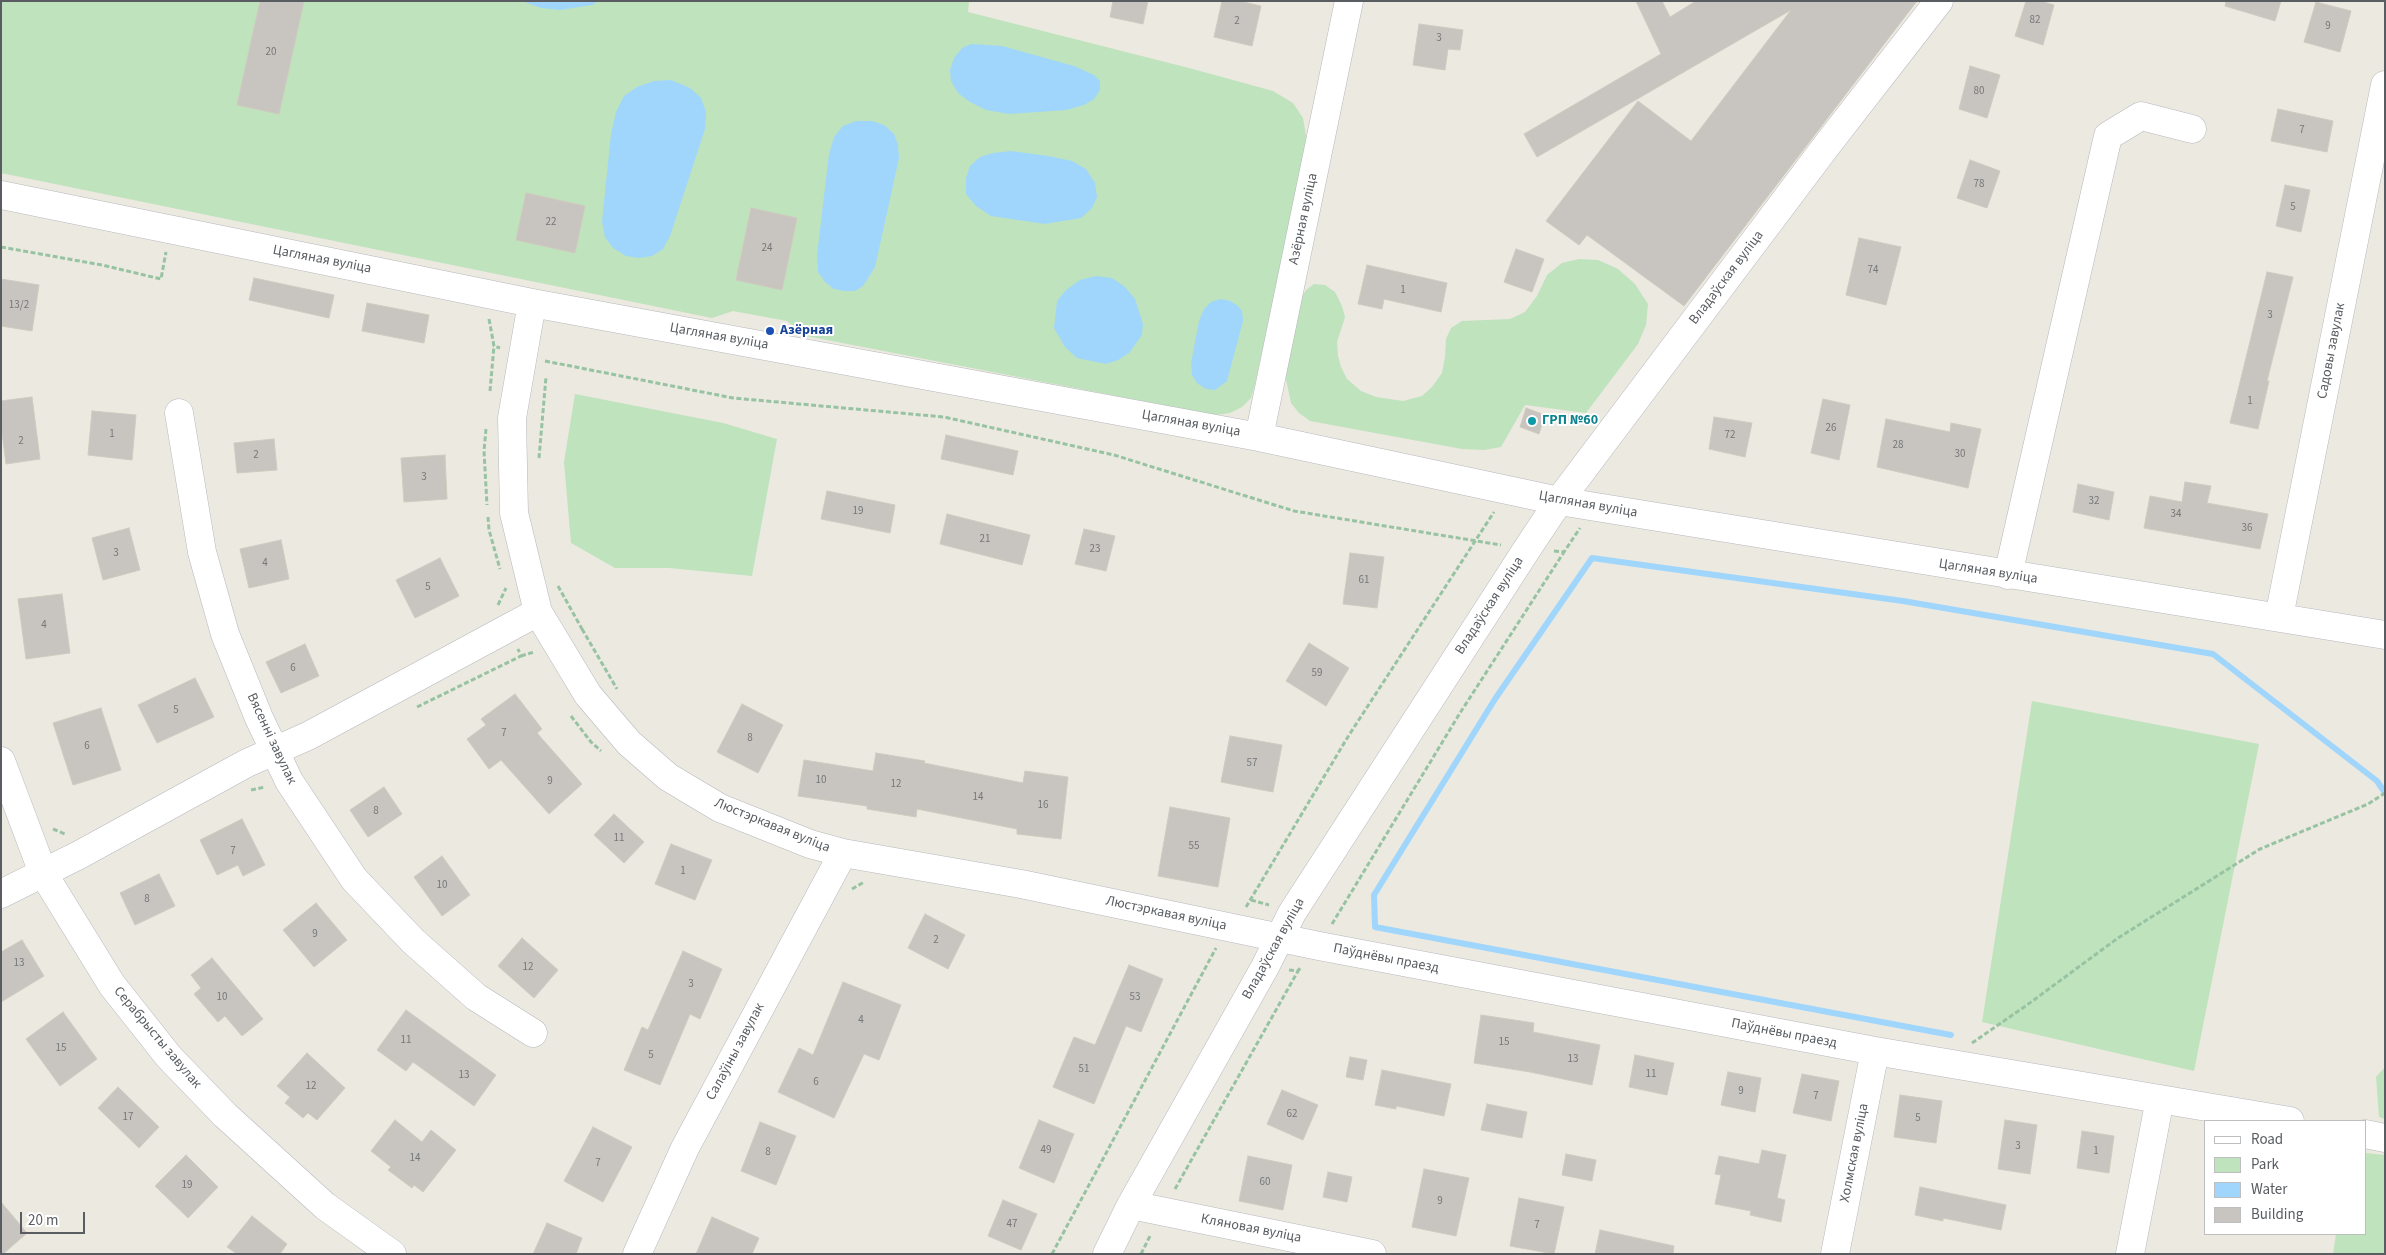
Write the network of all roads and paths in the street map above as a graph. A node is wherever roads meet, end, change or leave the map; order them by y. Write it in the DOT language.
graph roads {
  1 [pos="1349,1"];
  2 [pos="1939,1"];
  3 [pos="2385,86"];
  4 [pos="2192,129"];
  5 [pos="1,195"];
  6 [pos="1,247"];
  7 [pos="166,251"];
  8 [pos="532,303"];
  9 [pos="487,311"];
  10 [pos="522,356"];
  11 [pos="179,413"];
  12 [pos="1259,437"];
  13 [pos="1508,490"];
  14 [pos="1559,502"];
  15 [pos="1594,507"];
  16 [pos="1475,541"];
  17 [pos="1527,549"];
  18 [pos="1564,552"];
  19 [pos="2008,575"];
  20 [pos="538,612"];
  21 [pos="2279,618"];
  22 [pos="2385,636"];
  23 [pos="274,751"];
  24 [pos="1,761"];
  25 [pos="2385,793"];
  26 [pos="844,853"];
  27 [pos="43,873"];
  28 [pos="1,894"];
  29 [pos="1279,938"];
  30 [pos="1228,939"];
  31 [pos="1207,945"];
  32 [pos="1319,946"];
  33 [pos="1216,948"];
  34 [pos="1265,967"];
  35 [pos="1298,971"];
  36 [pos="533,1033"];
  37 [pos="1875,1052"];
  38 [pos="1943,1063"];
  39 [pos="2160,1099"];
  40 [pos="2284,1120"];
  41 [pos="2366,1134"];
  42 [pos="2385,1138"];
  43 [pos="1131,1205"];
  44 [pos="1162,1212"];
  45 [pos="392,1254"];
  46 [pos="637,1254"];
  47 [pos="1052,1254"];
  48 [pos="1107,1254"];
  49 [pos="1141,1254"];
  50 [pos="1372,1254"];
  51 [pos="1835,1254"];
  52 [pos="2130,1254"];
  1 -- 12 [label="street, Азёрная вуліца"];
  2 -- 14 [label="street, Владаўская вуліца"];
  3 -- 21 [label="street, Садовы завулак"];
  4 -- 19 [label="street"];
  5 -- 8 [label="street, Цагляная вуліца"];
  6 -- 7 [label="path"];
  8 -- 10 [label="street, Люстэркавая вуліца"];
  8 -- 12 [label="street, Цагляная вуліца"];
  9 -- 10 [label="path"];
  10 -- 16 [label="path"];
  10 -- 20 [label="street, Люстэркавая вуліца"];
  11 -- 23 [label="street, Вясенні завулак"];
  12 -- 13 [label="street, Цагляная вуліца"];
  13 -- 14 [label="street, Цагляная вуліца"];
  13 -- 16 [label="path"];
  14 -- 15 [label="street, Цагляная вуліца"];
  14 -- 17 [label="street, Владаўская вуліца"];
  15 -- 18 [label="path"];
  15 -- 19 [label="street, Цагляная вуліца"];
  16 -- 17 [label="path"];
  16 -- 30 [label="path"];
  17 -- 18 [label="path"];
  17 -- 29 [label="street, Владаўская вуліца"];
  18 -- 32 [label="path"];
  19 -- 21 [label="street, Цагляная вуліца"];
  20 -- 23 [label="street"];
  20 -- 26 [label="street, Люстэркавая вуліца"];
  21 -- 22 [label="street, Цагляная вуліца"];
  23 -- 27 [label="street"];
  23 -- 36 [label="street, Вясенні завулак"];
  24 -- 27 [label="street, Серабрысты завулак"];
  25 -- 38 [label="path"];
  26 -- 30 [label="street, Люстэркавая вуліца"];
  26 -- 46 [label="street, Салаўіны завулак"];
  27 -- 28 [label="street"];
  27 -- 45 [label="street, Серабрысты завулак"];
  29 -- 30 [label="street, Люстэркавая вуліца"];
  29 -- 32 [label="street, Паўднёвы праезд"];
  29 -- 34 [label="street, Владаўская вуліца"];
  30 -- 33 [label="path"];
  30 -- 33 [label="path"];
  31 -- 33 [label="path"];
  32 -- 35 [label="path"];
  32 -- 37 [label="street, Паўднёвы праезд"];
  33 -- 47 [label="path"];
  34 -- 35 [label="path"];
  34 -- 43 [label="street, Владаўская вуліца"];
  35 -- 44 [label="path"];
  37 -- 38 [label="street, Паўднёвы праезд"];
  37 -- 51 [label="street, Холмская вуліца"];
  38 -- 39 [label="street, Паўднёвы праезд"];
  39 -- 40 [label="street, Паўднёвы праезд"];
  39 -- 52 [label="street"];
  41 -- 42 [label="street"];
  43 -- 44 [label="street, Кляновая вуліца"];
  43 -- 48 [label="street, Владаўская вуліца"];
  44 -- 49 [label="path"];
  44 -- 50 [label="street, Кляновая вуліца"];
}
